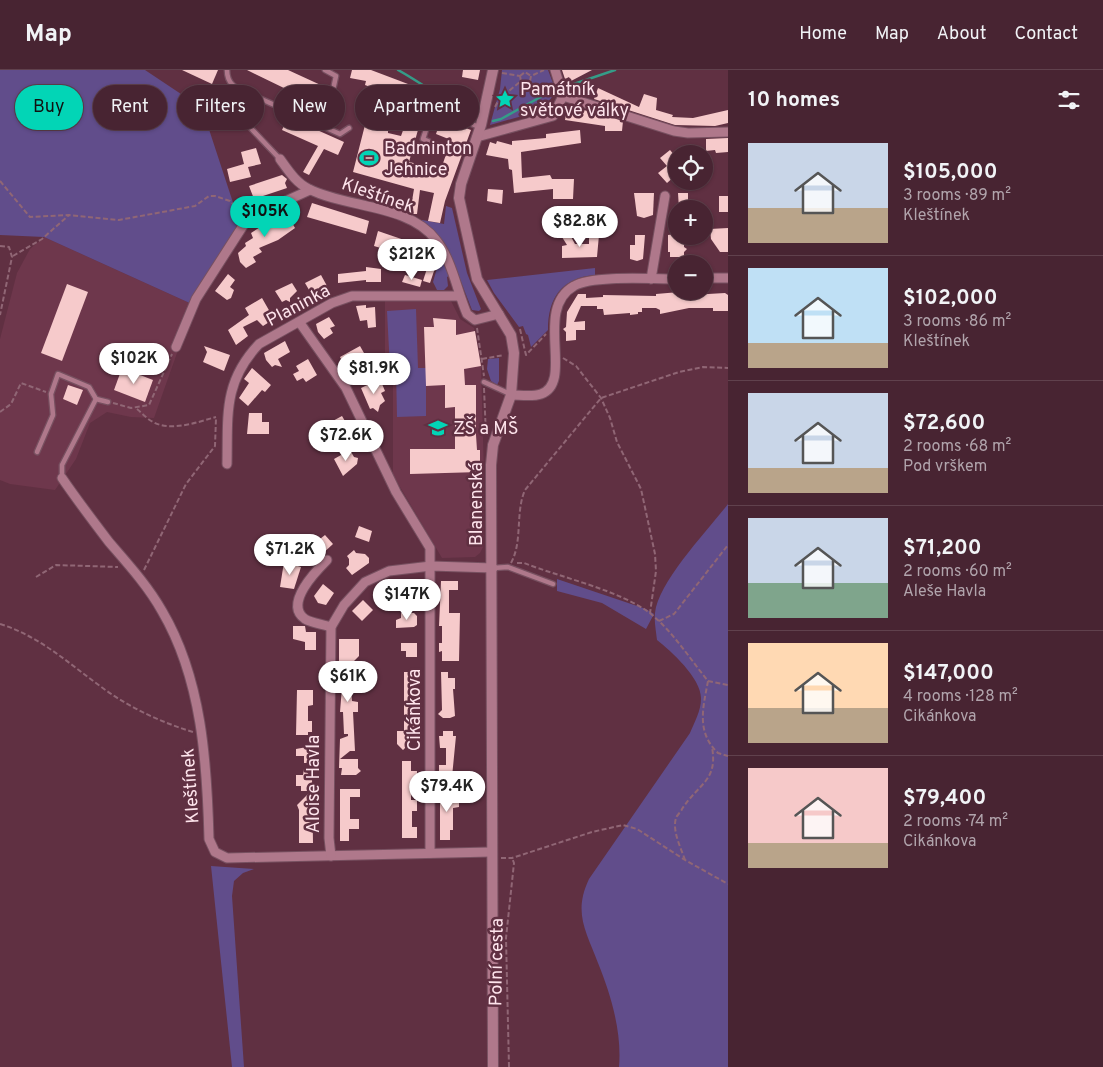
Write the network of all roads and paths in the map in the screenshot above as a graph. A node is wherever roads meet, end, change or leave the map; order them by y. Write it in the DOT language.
graph roads {
  1 [pos="227,70"];
  2 [pos="325,70"];
  3 [pos="493,70"];
  4 [pos="502,70"];
  5 [pos="544,70"];
  6 [pos="555,70"];
  7 [pos="522,71"];
  8 [pos="520,76"];
  9 [pos="531,76"];
  10 [pos="521,81"];
  11 [pos="232,85"];
  12 [pos="334,85"];
  13 [pos="563,96"];
  14 [pos="492,112"];
  15 [pos="349,128"];
  16 [pos="253,130"];
  17 [pos="331,130"];
  18 [pos="426,130"];
  19 [pos="475,130"];
  20 [pos="479,132"];
  21 [pos="728,132"];
  22 [pos="441,147"];
  23 [pos="280,159"];
  24 [pos="0,181"];
  25 [pos="310,190"];
  26 [pos="665,196"];
  27 [pos="70,215"];
  28 [pos="248,218"];
  29 [pos="0,246"];
  30 [pos="12,257"];
  31 [pos="668,278"];
  32 [pos="713,278"];
  33 [pos="728,278"];
  34 [pos="651,279"];
  35 [pos="459,296"];
  36 [pos="498,314"];
  37 [pos="0,315"];
  38 [pos="300,323"];
  39 [pos="473,326"];
  40 [pos="549,331"];
  41 [pos="176,347"];
  42 [pos="525,351"];
  43 [pos="555,354"];
  44 [pos="501,355"];
  45 [pos="482,359"];
  46 [pos="728,368"];
  47 [pos="484,382"];
  48 [pos="51,394"];
  49 [pos="511,395"];
  50 [pos="601,398"];
  51 [pos="96,399"];
  52 [pos="108,402"];
  53 [pos="137,408"];
  54 [pos="0,412"];
  55 [pos="224,416"];
  56 [pos="216,418"];
  57 [pos="486,440"];
  58 [pos="37,452"];
  59 [pos="227,464"];
  60 [pos="62,478"];
  61 [pos="728,545"];
  62 [pos="327,560"];
  63 [pos="431,566"];
  64 [pos="508,567"];
  65 [pos="131,568"];
  66 [pos="493,568"];
  67 [pos="36,577"];
  68 [pos="140,579"];
  69 [pos="553,584"];
  70 [pos="650,614"];
  71 [pos="658,621"];
  72 [pos="0,624"];
  73 [pos="331,627"];
  74 [pos="708,681"];
  75 [pos="728,685"];
  76 [pos="202,734"];
  77 [pos="712,747"];
  78 [pos="728,756"];
  79 [pos="491,852"];
  80 [pos="430,853"];
  81 [pos="332,856"];
  82 [pos="512,858"];
  83 [pos="685,860"];
  84 [pos="728,884"];
  85 [pos="493,1067"];
  86 [pos="509,1067"];
  1 -- 11 [label="lane"];
  2 -- 12 [label="lane"];
  3 -- 20 [label="street, Blanenská"];
  4 -- 8 [label="path"];
  5 -- 9 [label="path"];
  6 -- 13 [label="street"];
  7 -- 8 [label="path"];
  7 -- 9 [label="path"];
  8 -- 10 [label="path"];
  9 -- 10 [label="path"];
  10 -- 14 [label="path"];
  13 -- 20 [label="street"];
  13 -- 21 [label="street"];
  15 -- 17 [label="lane"];
  16 -- 23 [label="lane, Kleštínek"];
  18 -- 22 [label="lane"];
  19 -- 20 [label="lane"];
  20 -- 36 [label="street, Blanenská"];
  23 -- 25 [label="street, Kleštínek"];
  24 -- 27 [label="path"];
  25 -- 28 [label="street"];
  25 -- 35 [label="street, Kleštínek"];
  26 -- 34 [label="street"];
  27 -- 28 [label="path"];
  27 -- 30 [label="path"];
  28 -- 41 [label="street"];
  29 -- 30 [label="path"];
  30 -- 37 [label="path"];
  31 -- 34 [label="street"];
  32 -- 33 [label="street"];
  34 -- 43 [label="street"];
  35 -- 36 [label="street, Kleštínek"];
  35 -- 38 [label="street, Planinka"];
  36 -- 49 [label="street, Blanenská"];
  38 -- 59 [label="street, Planinka"];
  38 -- 63 [label="street, Cikánkova"];
  39 -- 45 [label="path"];
  40 -- 42 [label="path"];
  41 -- 53 [label="path"];
  43 -- 49 [label="street"];
  43 -- 50 [label="path"];
  44 -- 45 [label="path"];
  45 -- 47 [label="path"];
  46 -- 50 [label="path"];
  47 -- 49 [label="lane"];
  47 -- 57 [label="path"];
  48 -- 51 [label="lane"];
  48 -- 54 [label="path"];
  48 -- 58 [label="lane"];
  49 -- 66 [label="street, Blanenská"];
  50 -- 64 [label="path"];
  50 -- 70 [label="path"];
  51 -- 52 [label="lane"];
  51 -- 60 [label="lane"];
  52 -- 53 [label="path"];
  53 -- 56 [label="path"];
  55 -- 56 [label="path"];
  56 -- 68 [label="path"];
  60 -- 65 [label="street, Kleštínek"];
  61 -- 71 [label="path"];
  62 -- 73 [label="street"];
  63 -- 66 [label="street, Aloise Havla"];
  63 -- 73 [label="street, Aloise Havla"];
  63 -- 80 [label="street, Cikánkova"];
  64 -- 66 [label="lane"];
  64 -- 69 [label="lane"];
  64 -- 70 [label="path"];
  65 -- 67 [label="path"];
  65 -- 68 [label="street, Kleštínek"];
  66 -- 79 [label="street, Blanenská"];
  68 -- 76 [label="street, Kleštínek"];
  70 -- 71 [label="path"];
  71 -- 74 [label="path"];
  72 -- 76 [label="path"];
  73 -- 81 [label="street, Aloise Havla"];
  74 -- 75 [label="path"];
  74 -- 77 [label="path"];
  76 -- 81 [label="street, Kleštínek"];
  77 -- 78 [label="path"];
  77 -- 83 [label="path"];
  79 -- 80 [label="street, Kleštínek"];
  79 -- 82 [label="path"];
  79 -- 85 [label="street, Blanenská"];
  80 -- 81 [label="street, Kleštínek"];
  82 -- 83 [label="path"];
  82 -- 86 [label="path, Polní cesta"];
  83 -- 84 [label="path"];
}
